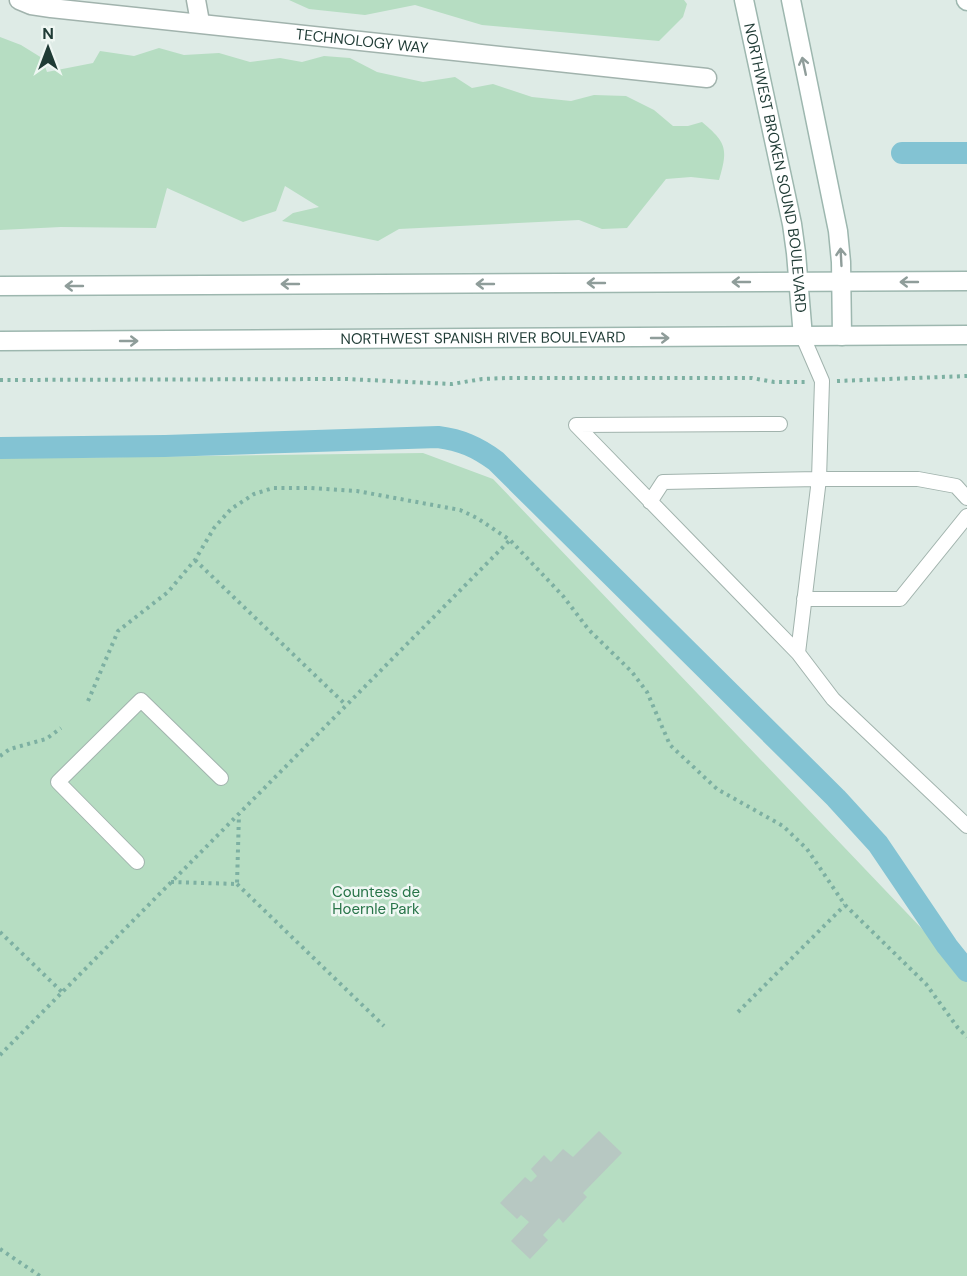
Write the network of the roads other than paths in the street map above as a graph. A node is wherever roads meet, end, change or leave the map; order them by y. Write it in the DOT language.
graph roads {
  1 [pos="19,0"];
  2 [pos="196,0"];
  3 [pos="744,0"];
  4 [pos="791,0"];
  5 [pos="200,22"];
  6 [pos="707,78"];
  7 [pos="967,281"];
  8 [pos="799,282"];
  9 [pos="842,282"];
  10 [pos="0,286"];
  11 [pos="967,335"];
  12 [pos="842,336"];
  13 [pos="803,337"];
  14 [pos="0,341"];
  15 [pos="780,424"];
  16 [pos="819,479"];
  17 [pos="967,498"];
  18 [pos="650,502"];
  19 [pos="967,516"];
  20 [pos="804,598"];
  21 [pos="798,653"];
  22 [pos="221,778"];
  23 [pos="967,826"];
  24 [pos="137,862"];
  1 -- 5 [label="main road, TECHNOLOGY WAY"];
  2 -- 5 [label="main road"];
  3 -- 8 [label="main road, NORTHWEST BROKEN SOUND BOULEVARD"];
  9 -- 4 [label="main road, one-way"];
  5 -- 6 [label="main road, TECHNOLOGY WAY"];
  7 -- 9 [label="main road, one-way"];
  8 -- 9 [label="main road"];
  8 -- 10 [label="main road, one-way"];
  8 -- 13 [label="main road, NORTHWEST BROKEN SOUND BOULEVARD"];
  9 -- 12 [label="main road"];
  11 -- 12 [label="main road, NORTHWEST SPANISH RIVER BOULEVARD"];
  12 -- 13 [label="main road, NORTHWEST SPANISH RIVER BOULEVARD"];
  14 -- 13 [label="main road, NORTHWEST SPANISH RIVER BOULEVARD, one-way"];
  13 -- 16 [label="lane"];
  15 -- 18 [label="lane"];
  16 -- 17 [label="lane"];
  16 -- 18 [label="lane"];
  16 -- 20 [label="lane"];
  18 -- 21 [label="lane"];
  19 -- 20 [label="lane"];
  20 -- 21 [label="lane"];
  21 -- 23 [label="lane"];
  22 -- 24 [label="lane"];
}
